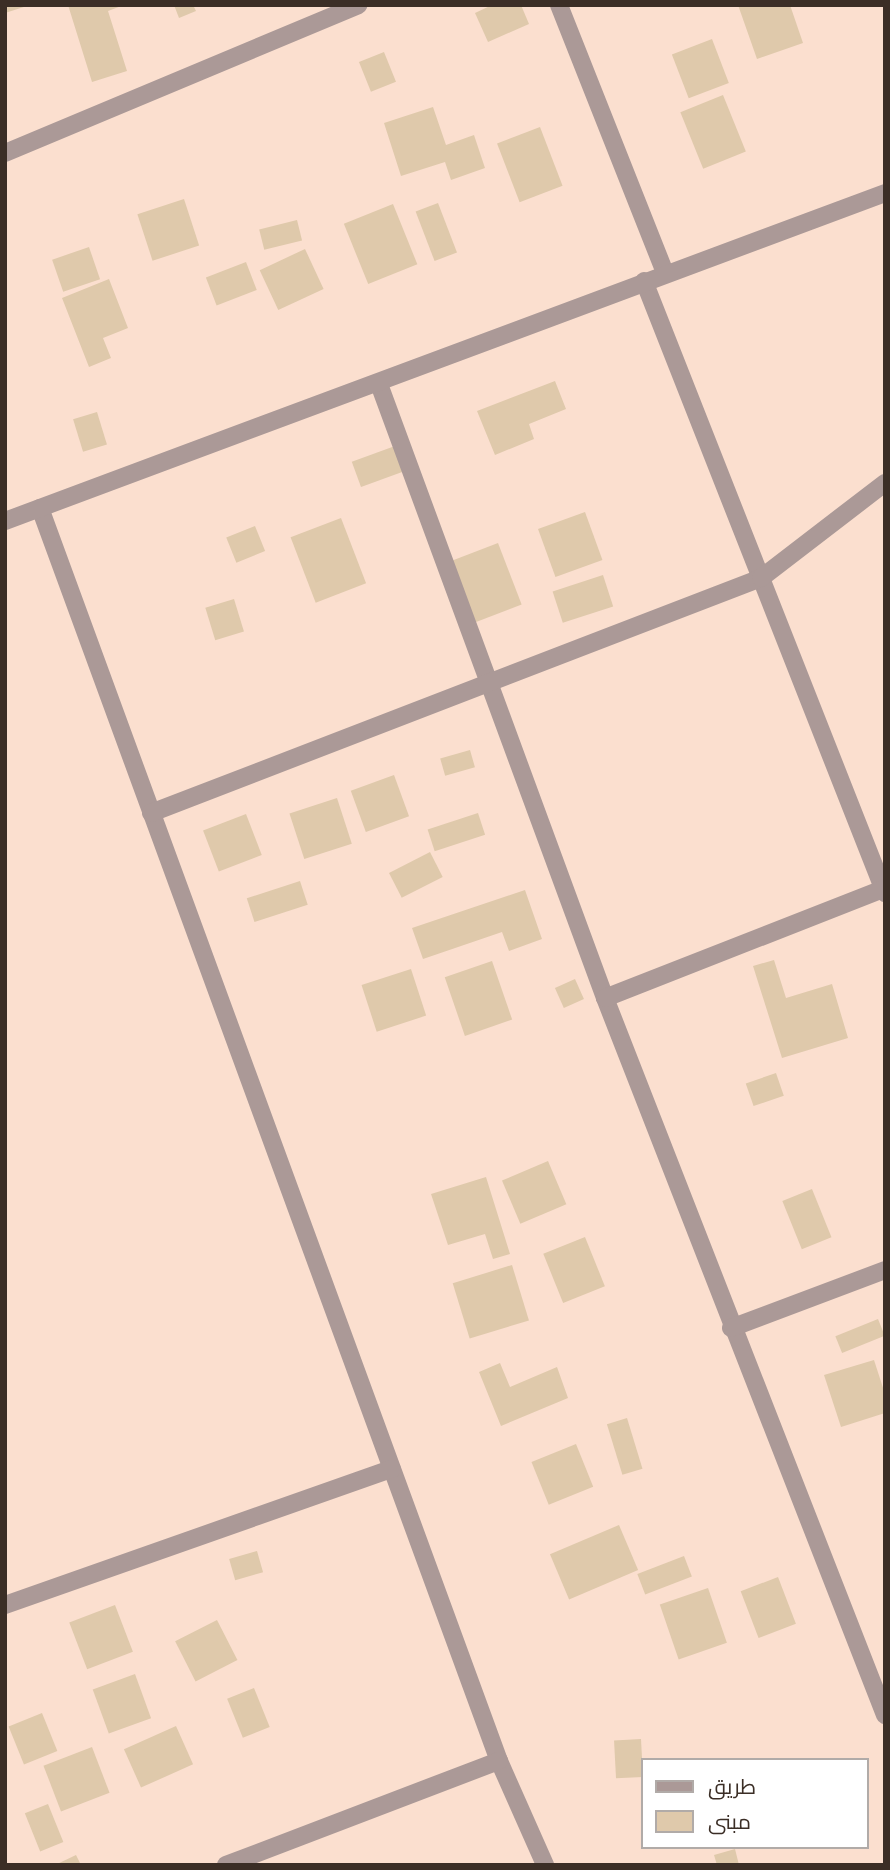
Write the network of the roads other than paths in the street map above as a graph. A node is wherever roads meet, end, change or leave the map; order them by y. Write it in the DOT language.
graph roads {
  1 [pos="358,5"];
  2 [pos="559,5"];
  3 [pos="5,153"];
  4 [pos="885,193"];
  5 [pos="665,273"];
  6 [pos="644,281"];
  7 [pos="379,384"];
  8 [pos="885,483"];
  9 [pos="40,508"];
  10 [pos="5,521"];
  11 [pos="761,578"];
  12 [pos="489,686"];
  13 [pos="151,813"];
  14 [pos="884,890"];
  15 [pos="605,998"];
  16 [pos="885,1270"];
  17 [pos="732,1328"];
  18 [pos="392,1469"];
  19 [pos="5,1605"];
  20 [pos="885,1715"];
  21 [pos="499,1761"];
  22 [pos="226,1865"];
  23 [pos="545,1865"];
  1 -- 3 [label="street"];
  2 -- 5 [label="street"];
  4 -- 5 [label="street"];
  5 -- 6 [label="street"];
  6 -- 7 [label="street"];
  6 -- 11 [label="street"];
  7 -- 9 [label="street"];
  7 -- 12 [label="street"];
  8 -- 11 [label="street"];
  9 -- 10 [label="street"];
  9 -- 13 [label="street"];
  11 -- 12 [label="street"];
  11 -- 14 [label="street"];
  12 -- 13 [label="street"];
  12 -- 15 [label="street"];
  13 -- 18 [label="street"];
  14 -- 15 [label="street"];
  15 -- 17 [label="street"];
  16 -- 17 [label="street"];
  17 -- 20 [label="street"];
  18 -- 19 [label="street"];
  18 -- 21 [label="street"];
  21 -- 22 [label="street"];
  21 -- 23 [label="street"];
}
